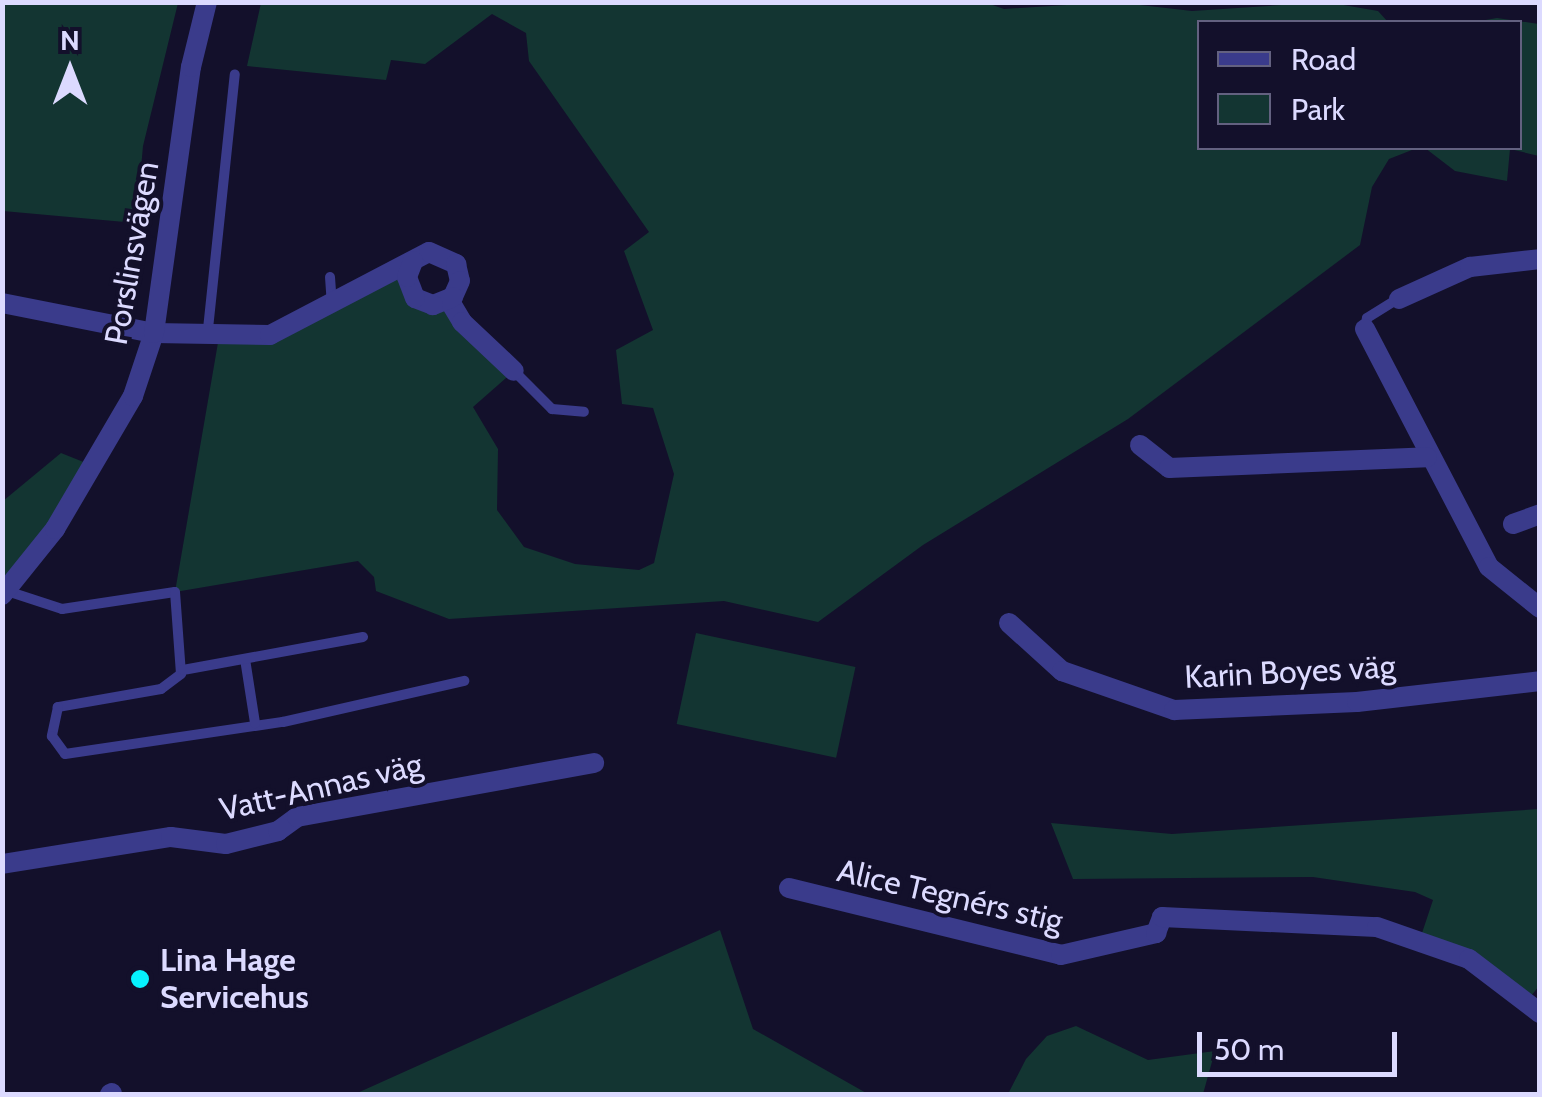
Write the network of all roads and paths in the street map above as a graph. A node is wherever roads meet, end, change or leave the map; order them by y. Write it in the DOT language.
graph roads {
  1 [pos="207,2"];
  2 [pos="235,74"];
  3 [pos="1540,259"];
  4 [pos="414,261"];
  5 [pos="330,277"];
  6 [pos="1399,299"];
  7 [pos="450,300"];
  8 [pos="2,304"];
  9 [pos="332,305"];
  10 [pos="208,329"];
  11 [pos="1365,329"];
  12 [pos="154,333"];
  13 [pos="514,371"];
  14 [pos="584,412"];
  15 [pos="1140,444"];
  16 [pos="1426,456"];
  17 [pos="1540,514"];
  18 [pos="1512,524"];
  19 [pos="4,593"];
  20 [pos="1540,608"];
  21 [pos="1009,623"];
  22 [pos="362,637"];
  23 [pos="246,659"];
  24 [pos="183,670"];
  25 [pos="1540,681"];
  26 [pos="464,682"];
  27 [pos="255,723"];
  28 [pos="594,763"];
  29 [pos="2,864"];
  30 [pos="789,888"];
  31 [pos="1540,1013"];
  1 -- 12 [label="street, Porslinsvägen"];
  2 -- 10 [label="lane"];
  3 -- 6 [label="street"];
  4 -- 7 [label="street"];
  4 -- 7 [label="street"];
  4 -- 9 [label="street"];
  5 -- 9 [label="lane"];
  6 -- 11 [label="lane"];
  7 -- 13 [label="street"];
  8 -- 12 [label="street"];
  9 -- 10 [label="street"];
  10 -- 12 [label="street"];
  11 -- 16 [label="street"];
  12 -- 19 [label="street, Porslinsvägen"];
  13 -- 14 [label="lane"];
  15 -- 16 [label="street"];
  16 -- 20 [label="street"];
  17 -- 18 [label="street"];
  19 -- 24 [label="lane"];
  21 -- 25 [label="street, Karin Boyes väg"];
  22 -- 23 [label="lane"];
  23 -- 24 [label="lane"];
  23 -- 27 [label="lane"];
  24 -- 27 [label="lane"];
  26 -- 27 [label="lane"];
  28 -- 29 [label="street, Vatt-Annas väg"];
  30 -- 31 [label="street, Alice Tegnérs stig"];
}
